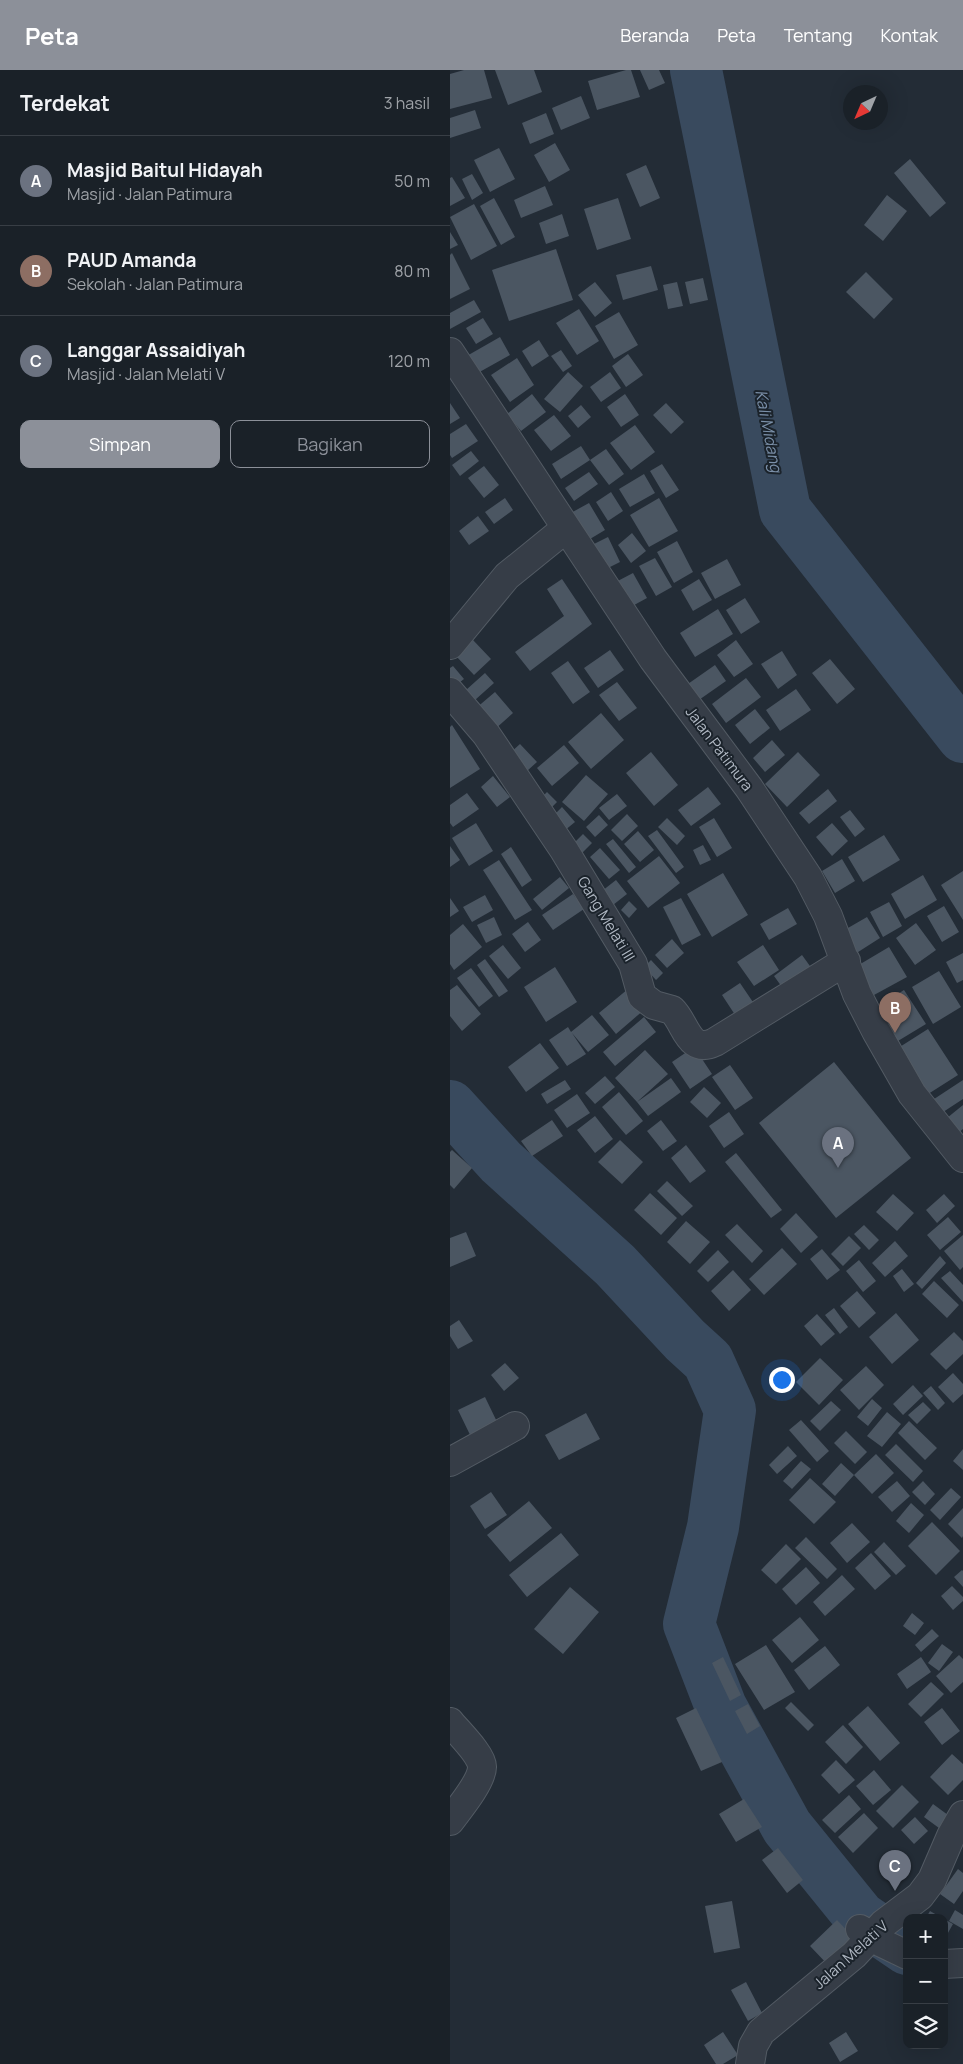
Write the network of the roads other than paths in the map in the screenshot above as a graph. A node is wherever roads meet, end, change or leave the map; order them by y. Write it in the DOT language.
graph roads {
  1 [pos="450,352"];
  2 [pos="566,529"];
  3 [pos="450,645"];
  4 [pos="450,692"];
  5 [pos="846,961"];
  6 [pos="963,1158"];
  7 [pos="514,1426"];
  8 [pos="450,1462"];
  9 [pos="450,1722"];
  10 [pos="963,1815"];
  11 [pos="450,1821"];
  12 [pos="873,1930"];
  13 [pos="903,1952"];
  14 [pos="963,1963"];
  15 [pos="948,1964"];
  16 [pos="750,2064"];
  1 -- 2 [label="street, Jalan Patimura"];
  2 -- 3 [label="street"];
  2 -- 5 [label="street, Jalan Patimura"];
  4 -- 5 [label="street, Gang Melati III"];
  5 -- 6 [label="street, Jalan Patimura"];
  7 -- 8 [label="street"];
  9 -- 11 [label="street"];
  10 -- 12 [label="street, Jalan Melati V"];
  12 -- 13 [label="street"];
  12 -- 16 [label="street, Jalan Melati V"];
  14 -- 15 [label="street"];
}
